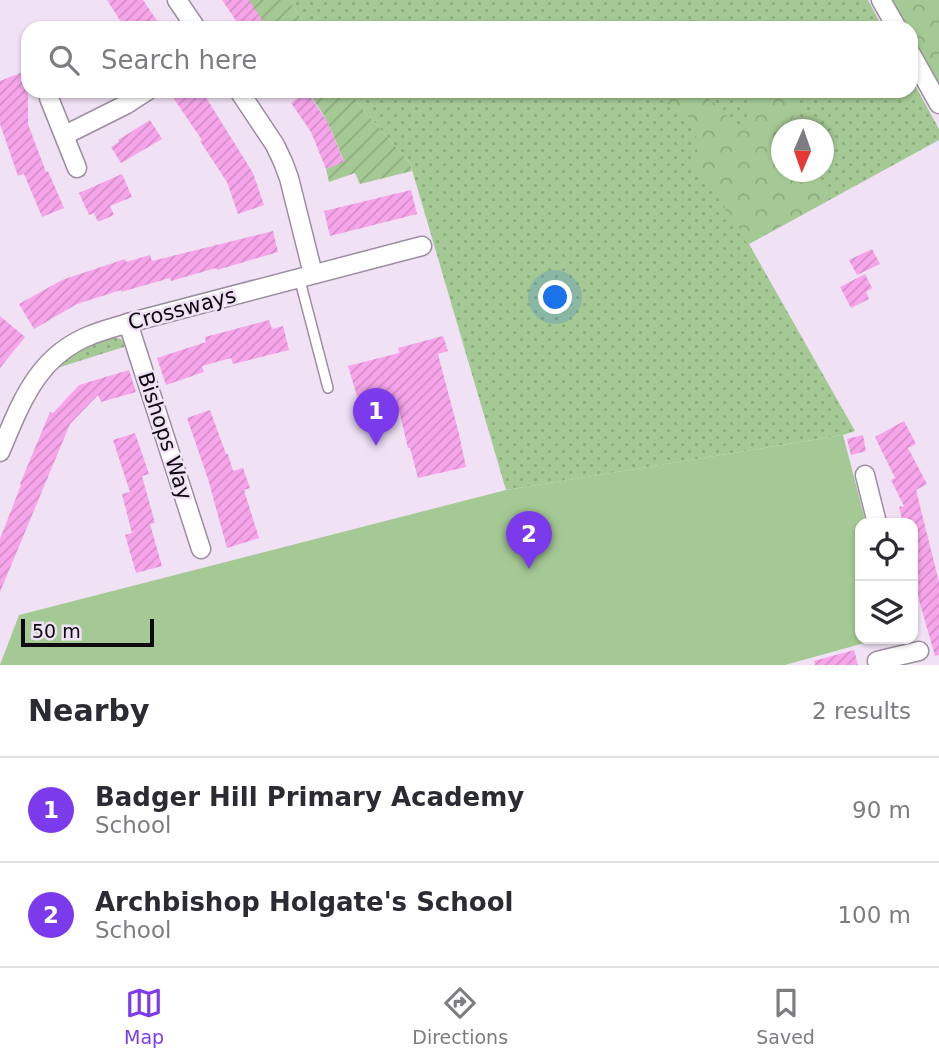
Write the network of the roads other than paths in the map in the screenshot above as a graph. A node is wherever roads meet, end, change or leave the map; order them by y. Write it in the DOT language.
graph roads {
  1 [pos="177,0"];
  2 [pos="881,0"];
  3 [pos="191,21"];
  4 [pos="893,21"];
  5 [pos="918,66"];
  6 [pos="49,98"];
  7 [pos="136,98"];
  8 [pos="245,98"];
  9 [pos="939,104"];
  10 [pos="65,135"];
  11 [pos="77,168"];
  12 [pos="422,246"];
  13 [pos="306,275"];
  14 [pos="128,323"];
  15 [pos="328,388"];
  16 [pos="0,452"];
  17 [pos="865,475"];
  18 [pos="876,518"];
  19 [pos="201,550"];
  20 [pos="907,652"];
  21 [pos="877,661"];
  1 -- 3 [label="street"];
  2 -- 4 [label="street"];
  5 -- 9 [label="street"];
  6 -- 10 [label="street"];
  7 -- 10 [label="street"];
  8 -- 13 [label="street"];
  10 -- 11 [label="street"];
  12 -- 13 [label="street, Crossways"];
  13 -- 14 [label="street, Crossways"];
  13 -- 15 [label="lane"];
  14 -- 16 [label="street, Crossways"];
  14 -- 19 [label="street, Bishops Way"];
  17 -- 18 [label="street"];
  20 -- 21 [label="street"];
}
